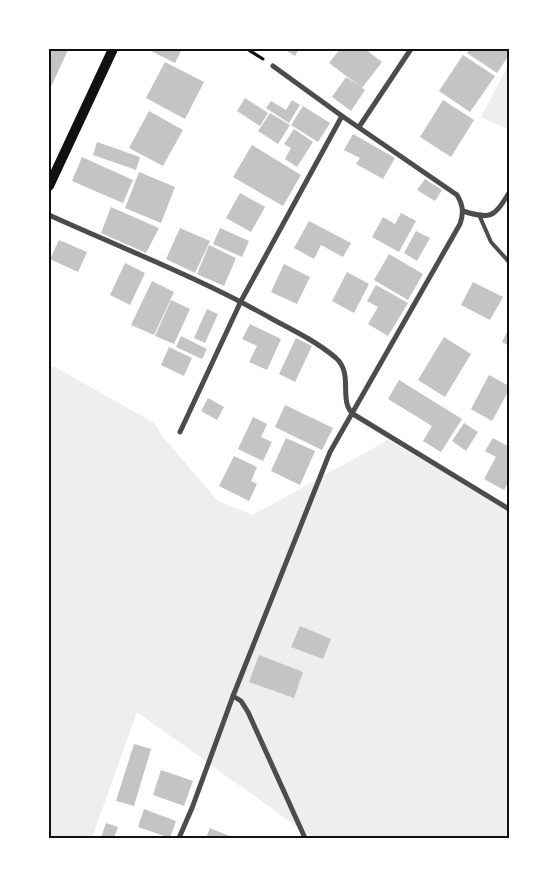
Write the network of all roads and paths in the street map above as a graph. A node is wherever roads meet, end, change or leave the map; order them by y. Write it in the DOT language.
graph roads {
  1 [pos="113,49"];
  2 [pos="247,49"];
  3 [pos="411,49"];
  4 [pos="274,66"];
  5 [pos="342,116"];
  6 [pos="359,128"];
  7 [pos="49,186"];
  8 [pos="509,193"];
  9 [pos="463,211"];
  10 [pos="49,215"];
  11 [pos="480,216"];
  12 [pos="509,262"];
  13 [pos="241,301"];
  14 [pos="353,414"];
  15 [pos="180,432"];
  16 [pos="509,509"];
  17 [pos="233,696"];
  18 [pos="179,838"];
  19 [pos="305,838"];
  1 -- 7 [label="main road"];
  2 -- 4 [label="path"];
  3 -- 6 [label="street"];
  4 -- 5 [label="street"];
  5 -- 6 [label="street"];
  5 -- 13 [label="street"];
  6 -- 9 [label="street"];
  8 -- 11 [label="street"];
  9 -- 11 [label="street"];
  9 -- 14 [label="street"];
  10 -- 13 [label="street"];
  11 -- 12 [label="lane"];
  13 -- 14 [label="street"];
  13 -- 15 [label="street"];
  14 -- 16 [label="street"];
  14 -- 17 [label="street"];
  17 -- 18 [label="street"];
  17 -- 19 [label="street"];
}
